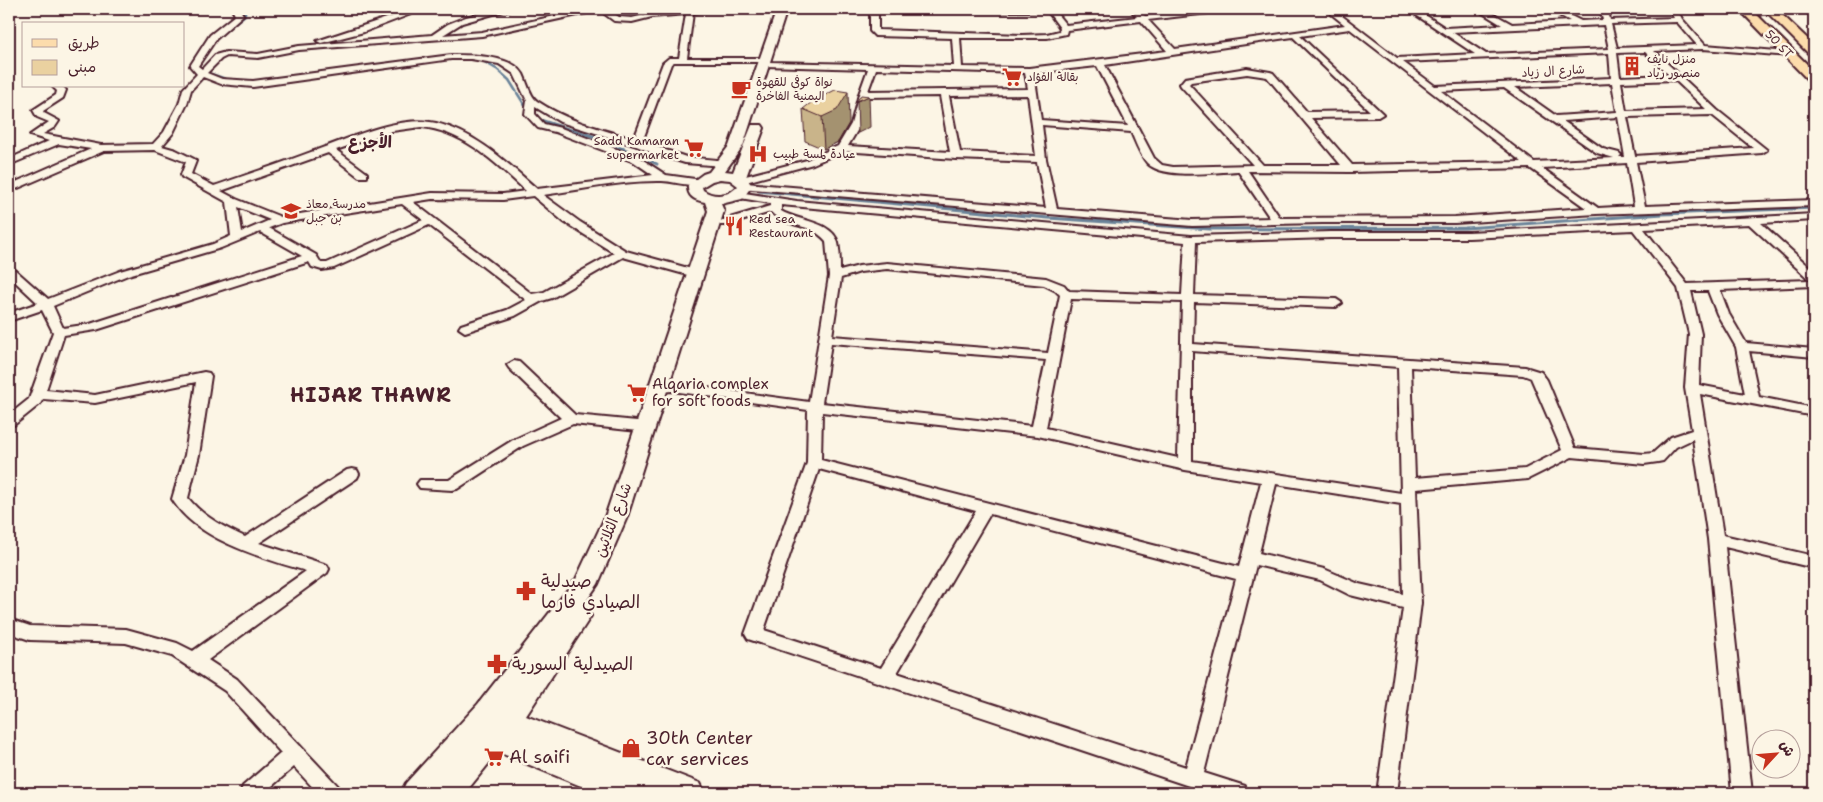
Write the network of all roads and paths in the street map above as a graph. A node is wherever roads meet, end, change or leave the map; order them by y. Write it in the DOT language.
graph roads {
  1 [pos="236,9"];
  2 [pos="420,9"];
  3 [pos="507,9"];
  4 [pos="707,9"];
  5 [pos="782,9"];
  6 [pos="793,9"];
  7 [pos="969,9"];
  8 [pos="1042,9"];
  9 [pos="1049,9"];
  10 [pos="1134,9"];
  11 [pos="1226,9"];
  12 [pos="1329,9"];
  13 [pos="1411,9"];
  14 [pos="1480,9"];
  15 [pos="1552,9"];
  16 [pos="1604,9"];
  17 [pos="1672,9"];
  18 [pos="1745,9"];
  19 [pos="1770,9"];
  20 [pos="874,10"];
  21 [pos="690,11"];
  22 [pos="1144,19"];
  23 [pos="1679,20"];
  24 [pos="1608,22"];
  25 [pos="1578,23"];
  26 [pos="1351,26"];
  27 [pos="1510,26"];
  28 [pos="1064,28"];
  29 [pos="1443,30"];
  30 [pos="1294,34"];
  31 [pos="435,36"];
  32 [pos="956,36"];
  33 [pos="1703,47"];
  34 [pos="299,48"];
  35 [pos="1647,49"];
  36 [pos="1613,50"];
  37 [pos="1173,52"];
  38 [pos="1814,52"];
  39 [pos="1789,54"];
  40 [pos="1485,57"];
  41 [pos="683,58"];
  42 [pos="780,59"];
  43 [pos="1397,60"];
  44 [pos="766,62"];
  45 [pos="1100,63"];
  46 [pos="873,66"];
  47 [pos="958,68"];
  48 [pos="1029,71"];
  49 [pos="201,75"];
  50 [pos="1675,77"];
  51 [pos="1814,78"];
  52 [pos="1616,80"];
  53 [pos="1508,86"];
  54 [pos="59,88"];
  55 [pos="1432,89"];
  56 [pos="1033,92"];
  57 [pos="863,94"];
  58 [pos="944,94"];
  59 [pos="531,101"];
  60 [pos="1714,112"];
  61 [pos="1623,114"];
  62 [pos="1306,116"];
  63 [pos="760,117"];
  64 [pos="1554,119"];
  65 [pos="1037,122"];
  66 [pos="1133,128"];
  67 [pos="58,141"];
  68 [pos="637,142"];
  69 [pos="156,147"];
  70 [pos="102,148"];
  71 [pos="842,148"];
  72 [pos="329,149"];
  73 [pos="956,156"];
  74 [pos="1630,158"];
  75 [pos="1041,159"];
  76 [pos="9,162"];
  77 [pos="723,163"];
  78 [pos="1532,165"];
  79 [pos="1260,166"];
  80 [pos="1240,167"];
  81 [pos="1350,169"];
  82 [pos="363,176"];
  83 [pos="714,176"];
  84 [pos="663,178"];
  85 [pos="728,188"];
  86 [pos="9,189"];
  87 [pos="213,190"];
  88 [pos="535,193"];
  89 [pos="403,200"];
  90 [pos="232,202"];
  91 [pos="1814,203"];
  92 [pos="775,204"];
  93 [pos="1640,208"];
  94 [pos="1052,211"];
  95 [pos="1596,211"];
  96 [pos="1814,217"];
  97 [pos="280,220"];
  98 [pos="430,221"];
  99 [pos="1277,221"];
  100 [pos="1752,221"];
  101 [pos="724,223"];
  102 [pos="1635,225"];
  103 [pos="262,229"];
  104 [pos="237,239"];
  105 [pos="1191,239"];
  106 [pos="622,252"];
  107 [pos="312,257"];
  108 [pos="9,270"];
  109 [pos="694,273"];
  110 [pos="835,276"];
  111 [pos="1814,277"];
  112 [pos="1814,283"];
  113 [pos="1713,287"];
  114 [pos="1684,288"];
  115 [pos="1066,295"];
  116 [pos="538,298"];
  117 [pos="1188,300"];
  118 [pos="1336,303"];
  119 [pos="46,304"];
  120 [pos="9,317"];
  121 [pos="466,328"];
  122 [pos="59,332"];
  123 [pos="826,339"];
  124 [pos="1186,347"];
  125 [pos="1742,347"];
  126 [pos="1814,353"];
  127 [pos="1053,357"];
  128 [pos="1404,363"];
  129 [pos="514,365"];
  130 [pos="666,388"];
  131 [pos="1692,388"];
  132 [pos="38,394"];
  133 [pos="1753,400"];
  134 [pos="816,407"];
  135 [pos="1814,412"];
  136 [pos="571,419"];
  137 [pos="9,422"];
  138 [pos="647,427"];
  139 [pos="1038,431"];
  140 [pos="1699,433"];
  141 [pos="1570,452"];
  142 [pos="814,463"];
  143 [pos="1185,465"];
  144 [pos="352,474"];
  145 [pos="1270,478"];
  146 [pos="426,484"];
  147 [pos="1408,484"];
  148 [pos="1409,500"];
  149 [pos="986,508"];
  150 [pos="1716,539"];
  151 [pos="246,544"];
  152 [pos="1250,557"];
  153 [pos="1814,562"];
  154 [pos="1245,575"];
  155 [pos="1412,603"];
  156 [pos="9,626"];
  157 [pos="193,660"];
  158 [pos="885,677"];
  159 [pos="491,725"];
  160 [pos="294,754"];
  161 [pos="1193,778"];
  162 [pos="250,793"];
  163 [pos="331,793"];
  164 [pos="416,793"];
  165 [pos="447,793"];
  166 [pos="630,793"];
  167 [pos="690,793"];
  168 [pos="1238,793"];
  169 [pos="1387,793"];
  170 [pos="1742,793"];
  1 -- 49 [label="street"];
  2 -- 34 [label="street"];
  3 -- 31 [label="street"];
  4 -- 21 [label="street"];
  5 -- 44 [label="main road"];
  6 -- 42 [label="main road"];
  7 -- 8 [label="street"];
  7 -- 20 [label="street"];
  9 -- 28 [label="street"];
  10 -- 22 [label="street"];
  11 -- 22 [label="street"];
  12 -- 26 [label="street"];
  13 -- 29 [label="street"];
  14 -- 27 [label="street"];
  15 -- 25 [label="street"];
  16 -- 24 [label="street"];
  17 -- 23 [label="street"];
  18 -- 39 [label="main road, 50 ST"];
  19 -- 38 [label="main road, 50 ST"];
  20 -- 32 [label="street"];
  21 -- 31 [label="street"];
  21 -- 41 [label="street"];
  22 -- 28 [label="street"];
  22 -- 37 [label="street"];
  23 -- 24 [label="street"];
  23 -- 33 [label="street"];
  24 -- 25 [label="street"];
  24 -- 36 [label="street"];
  25 -- 27 [label="street"];
  26 -- 30 [label="street"];
  26 -- 43 [label="street"];
  27 -- 29 [label="street"];
  28 -- 32 [label="street"];
  29 -- 40 [label="street"];
  30 -- 37 [label="street"];
  30 -- 62 [label="street"];
  31 -- 34 [label="street"];
  32 -- 47 [label="street"];
  33 -- 35 [label="street"];
  33 -- 39 [label="street"];
  34 -- 49 [label="street"];
  35 -- 36 [label="street"];
  35 -- 50 [label="street"];
  36 -- 40 [label="street"];
  36 -- 52 [label="street"];
  37 -- 45 [label="street"];
  39 -- 51 [label="main road, 50 ST"];
  40 -- 43 [label="street"];
  41 -- 44 [label="street"];
  41 -- 68 [label="street"];
  42 -- 44 [label="street"];
  42 -- 46 [label="street"];
  43 -- 55 [label="street"];
  44 -- 77 [label="main road"];
  45 -- 48 [label="street"];
  45 -- 66 [label="street"];
  46 -- 47 [label="street"];
  46 -- 57 [label="street"];
  47 -- 48 [label="street"];
  48 -- 56 [label="street"];
  49 -- 59 [label="street"];
  49 -- 69 [label="street"];
  50 -- 52 [label="street, شارع ال زياد"];
  50 -- 60 [label="street"];
  52 -- 53 [label="street, شارع ال زياد"];
  52 -- 61 [label="street"];
  53 -- 55 [label="street, شارع ال زياد"];
  53 -- 64 [label="street"];
  54 -- 67 [label="street"];
  55 -- 78 [label="street"];
  56 -- 58 [label="street"];
  56 -- 65 [label="street"];
  57 -- 58 [label="street"];
  57 -- 71 [label="street"];
  58 -- 73 [label="street"];
  59 -- 68 [label="street"];
  59 -- 84 [label="street"];
  60 -- 61 [label="street"];
  60 -- 74 [label="street"];
  61 -- 64 [label="street"];
  61 -- 74 [label="street"];
  62 -- 79 [label="street"];
  62 -- 81 [label="street"];
  63 -- 85 [label="main road"];
  64 -- 74 [label="street"];
  65 -- 66 [label="street"];
  65 -- 75 [label="street"];
  66 -- 80 [label="street"];
  67 -- 70 [label="street"];
  67 -- 76 [label="street"];
  68 -- 77 [label="street"];
  69 -- 70 [label="street"];
  69 -- 87 [label="street"];
  70 -- 86 [label="street"];
  71 -- 73 [label="street"];
  71 -- 85 [label="street"];
  72 -- 82 [label="street"];
  72 -- 87 [label="street"];
  72 -- 88 [label="street"];
  73 -- 75 [label="street"];
  74 -- 78 [label="street"];
  74 -- 93 [label="street"];
  75 -- 94 [label="street"];
  77 -- 83 [label="main road"];
  78 -- 81 [label="street"];
  78 -- 95 [label="street"];
  79 -- 80 [label="street"];
  79 -- 81 [label="street"];
  80 -- 99 [label="street"];
  83 -- 85 [label="main road"];
  83 -- 85 [label="main road"];
  84 -- 85 [label="street"];
  84 -- 88 [label="street"];
  85 -- 92 [label="street"];
  85 -- 94 [label="street"];
  85 -- 101 [label="main road, شارع الثلاثين"];
  85 -- 109 [label="main road, شارع الثلاثين"];
  87 -- 90 [label="street"];
  88 -- 89 [label="street"];
  88 -- 106 [label="street"];
  89 -- 97 [label="street"];
  89 -- 98 [label="street"];
  90 -- 97 [label="street"];
  90 -- 104 [label="street"];
  91 -- 93 [label="street"];
  92 -- 101 [label="street"];
  92 -- 105 [label="street"];
  92 -- 110 [label="street"];
  93 -- 95 [label="street"];
  94 -- 99 [label="street"];
  95 -- 99 [label="street"];
  96 -- 100 [label="street"];
  97 -- 103 [label="street"];
  98 -- 107 [label="street"];
  98 -- 116 [label="street"];
  100 -- 102 [label="street"];
  100 -- 111 [label="street"];
  101 -- 130 [label="main road, شارع الثلاثين"];
  102 -- 105 [label="street"];
  102 -- 114 [label="street"];
  103 -- 104 [label="street"];
  103 -- 107 [label="street"];
  104 -- 119 [label="street"];
  105 -- 117 [label="street"];
  106 -- 109 [label="street"];
  106 -- 116 [label="street"];
  107 -- 122 [label="street"];
  108 -- 119 [label="street"];
  109 -- 130 [label="main road, شارع الثلاثين"];
  110 -- 115 [label="street"];
  110 -- 123 [label="street"];
  112 -- 113 [label="street"];
  113 -- 114 [label="street"];
  113 -- 125 [label="street"];
  114 -- 131 [label="street"];
  115 -- 117 [label="street"];
  115 -- 127 [label="street"];
  116 -- 121 [label="street"];
  117 -- 118 [label="street"];
  117 -- 124 [label="street"];
  119 -- 120 [label="street"];
  119 -- 122 [label="street"];
  122 -- 132 [label="street"];
  123 -- 127 [label="street"];
  123 -- 134 [label="street"];
  124 -- 128 [label="street"];
  124 -- 143 [label="street"];
  125 -- 126 [label="street"];
  125 -- 133 [label="street"];
  127 -- 139 [label="street"];
  128 -- 141 [label="street"];
  128 -- 147 [label="street"];
  129 -- 136 [label="street"];
  130 -- 134 [label="street"];
  130 -- 138 [label="main road, شارع الثلاثين"];
  130 -- 159 [label="main road, شارع الثلاثين"];
  131 -- 133 [label="street"];
  131 -- 140 [label="street"];
  132 -- 137 [label="street"];
  132 -- 151 [label="street"];
  133 -- 135 [label="street"];
  134 -- 139 [label="street"];
  134 -- 142 [label="street"];
  136 -- 138 [label="street"];
  136 -- 146 [label="street"];
  138 -- 159 [label="main road, شارع الثلاثين"];
  139 -- 143 [label="street"];
  140 -- 141 [label="street"];
  140 -- 150 [label="street"];
  141 -- 147 [label="street"];
  142 -- 149 [label="street"];
  142 -- 158 [label="street"];
  143 -- 145 [label="street"];
  144 -- 151 [label="street"];
  145 -- 148 [label="street"];
  145 -- 152 [label="street"];
  147 -- 148 [label="street"];
  148 -- 155 [label="street"];
  149 -- 154 [label="street"];
  149 -- 158 [label="street"];
  150 -- 153 [label="street"];
  150 -- 170 [label="street"];
  151 -- 157 [label="street"];
  152 -- 154 [label="street"];
  152 -- 155 [label="street"];
  154 -- 161 [label="street"];
  155 -- 169 [label="street"];
  156 -- 157 [label="street"];
  157 -- 160 [label="street"];
  158 -- 161 [label="street"];
  159 -- 164 [label="main road, شارع الثلاثين"];
  159 -- 165 [label="main road, شارع الثلاثين"];
  159 -- 166 [label="main road"];
  159 -- 167 [label="main road"];
  160 -- 162 [label="street"];
  160 -- 163 [label="street"];
  161 -- 168 [label="street"];
}
